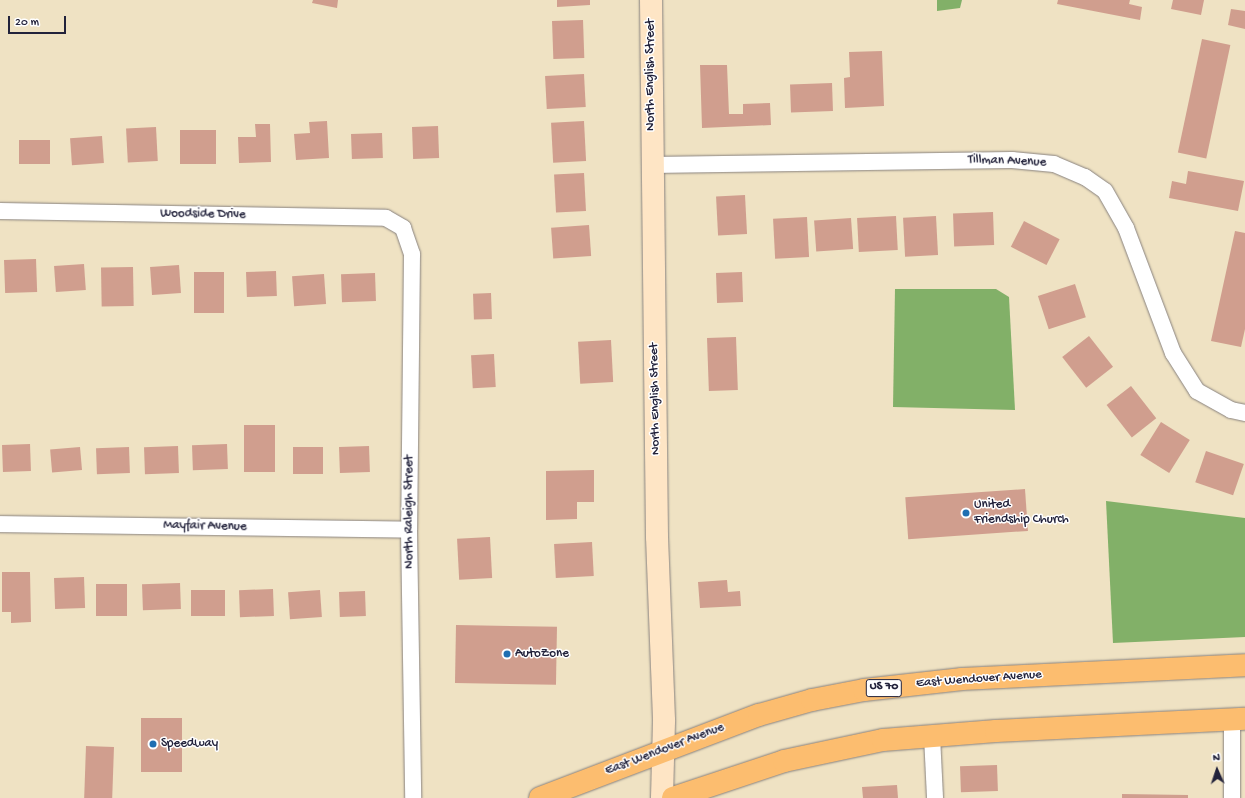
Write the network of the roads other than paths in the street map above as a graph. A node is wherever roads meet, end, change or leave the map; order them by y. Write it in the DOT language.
graph roads {
  1 [pos="651,0"];
  2 [pos="651,165"];
  3 [pos="0,211"];
  4 [pos="402,228"];
  5 [pos="1245,413"];
  6 [pos="0,524"];
  7 [pos="409,530"];
  8 [pos="1245,665"];
  9 [pos="1238,719"];
  10 [pos="932,736"];
  11 [pos="663,749"];
  12 [pos="413,798"];
  13 [pos="540,798"];
  14 [pos="662,798"];
  15 [pos="673,798"];
  16 [pos="934,798"];
  17 [pos="1232,798"];
  1 -- 2 [label="street, North English Street"];
  2 -- 5 [label="street, Tillman Avenue"];
  2 -- 11 [label="street, North English Street"];
  3 -- 4 [label="street, Woodside Drive"];
  4 -- 7 [label="street, North Raleigh Street"];
  6 -- 7 [label="street, Mayfair Avenue"];
  7 -- 12 [label="street, North Raleigh Street"];
  8 -- 11 [label="highway, East Wendover Avenue / US 70"];
  9 -- 10 [label="highway"];
  9 -- 17 [label="street"];
  10 -- 15 [label="highway"];
  10 -- 16 [label="street"];
  11 -- 13 [label="highway, East Wendover Avenue / US 70"];
  11 -- 14 [label="street, North English Street"];
}
